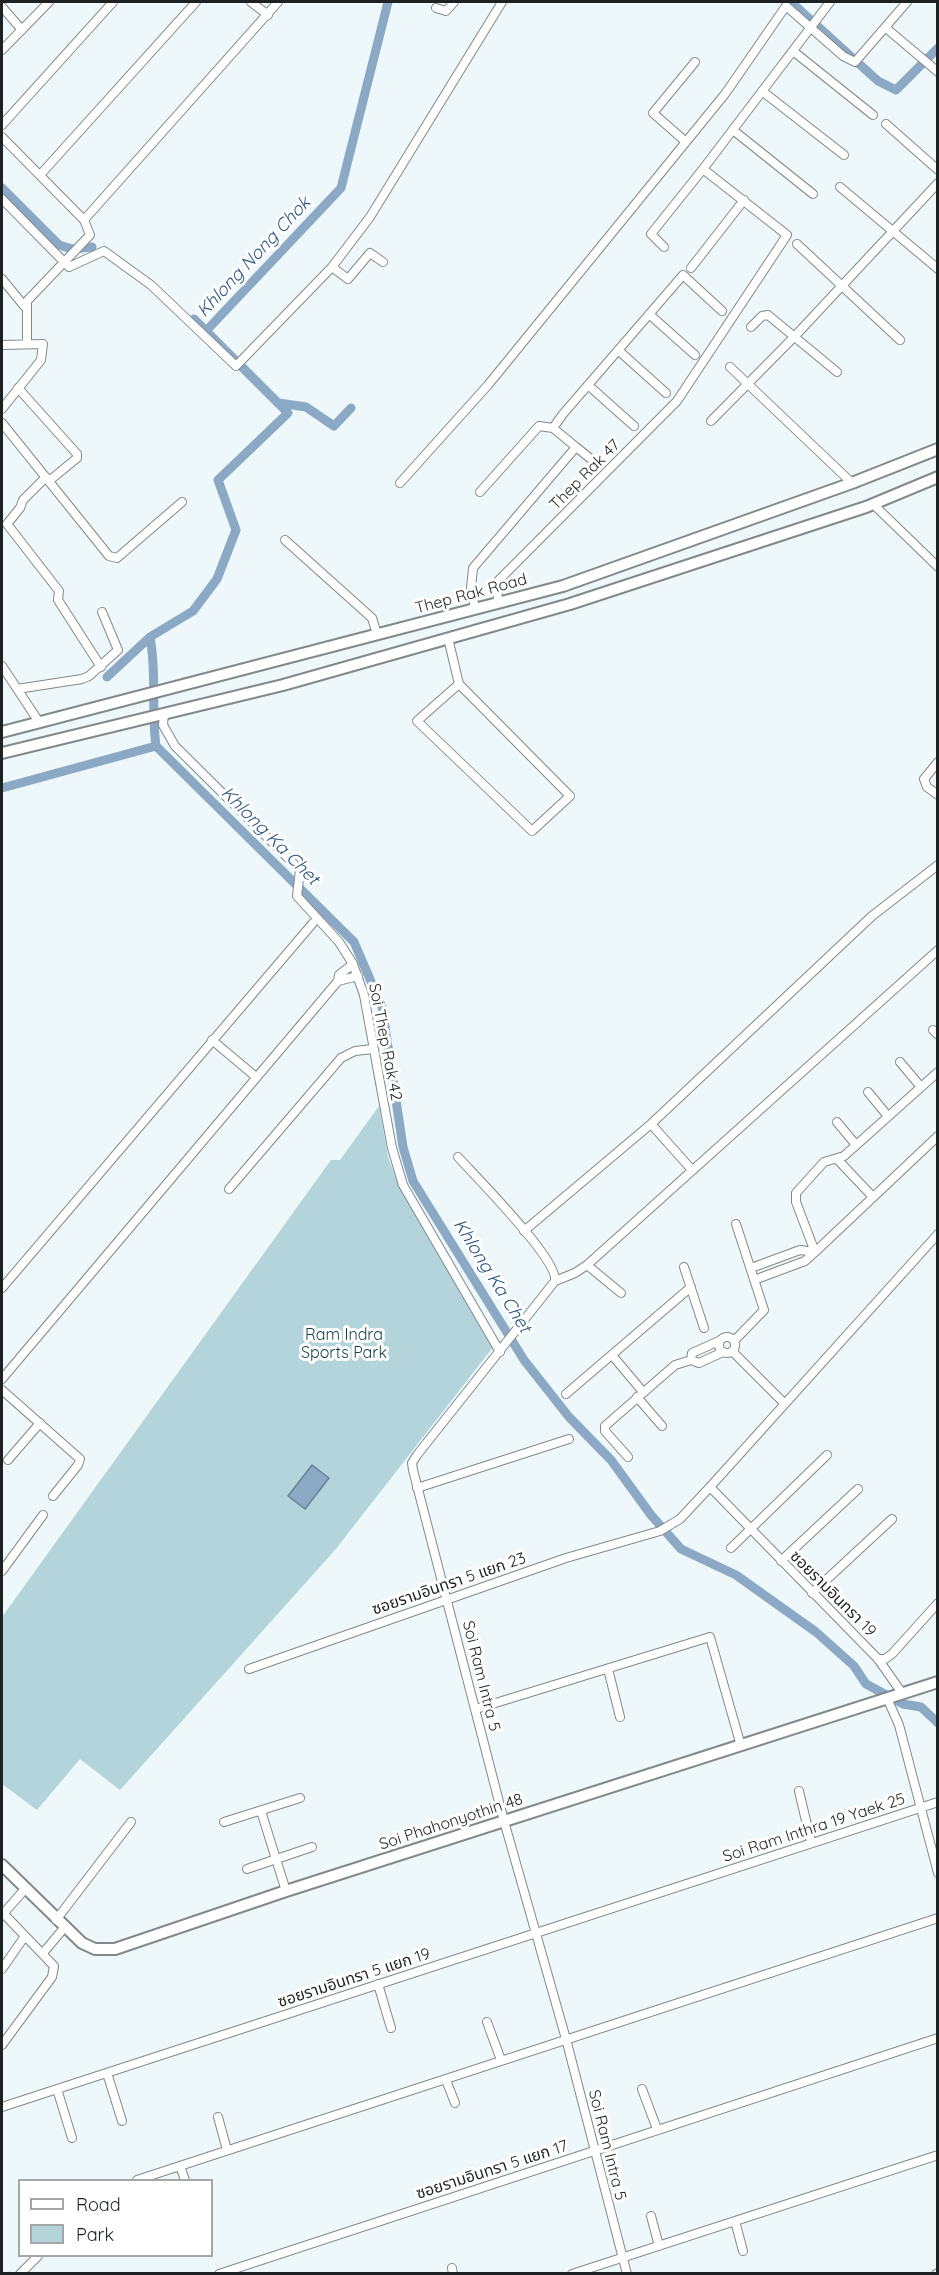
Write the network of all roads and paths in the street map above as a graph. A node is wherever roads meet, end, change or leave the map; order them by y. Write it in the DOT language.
graph roads {
  1 [pos="49,2"];
  2 [pos="113,2"];
  3 [pos="196,2"];
  4 [pos="251,2"];
  5 [pos="278,2"];
  6 [pos="454,2"];
  7 [pos="502,2"];
  8 [pos="830,2"];
  9 [pos="907,2"];
  10 [pos="2,7"];
  11 [pos="436,8"];
  12 [pos="268,15"];
  13 [pos="814,24"];
  14 [pos="886,28"];
  15 [pos="22,30"];
  16 [pos="2,50"];
  17 [pos="792,51"];
  18 [pos="695,62"];
  19 [pos="938,72"];
  20 [pos="762,91"];
  21 [pos="873,115"];
  22 [pos="886,124"];
  23 [pos="2,125"];
  24 [pos="733,130"];
  25 [pos="2,137"];
  26 [pos="686,142"];
  27 [pos="844,155"];
  28 [pos="703,169"];
  29 [pos="938,170"];
  30 [pos="40,176"];
  31 [pos="938,183"];
  32 [pos="840,187"];
  33 [pos="813,194"];
  34 [pos="2,199"];
  35 [pos="744,200"];
  36 [pos="84,220"];
  37 [pos="894,230"];
  38 [pos="797,244"];
  39 [pos="664,247"];
  40 [pos="66,262"];
  41 [pos="383,262"];
  42 [pos="332,267"];
  43 [pos="691,268"];
  44 [pos="938,269"];
  45 [pos="2,279"];
  46 [pos="842,285"];
  47 [pos="25,307"];
  48 [pos="722,311"];
  49 [pos="650,314"];
  50 [pos="752,327"];
  51 [pos="795,336"];
  52 [pos="900,340"];
  53 [pos="27,344"];
  54 [pos="2,345"];
  55 [pos="618,350"];
  56 [pos="695,355"];
  57 [pos="730,367"];
  58 [pos="837,372"];
  59 [pos="748,383"];
  60 [pos="588,385"];
  61 [pos="18,388"];
  62 [pos="666,393"];
  63 [pos="2,409"];
  64 [pos="711,421"];
  65 [pos="2,423"];
  66 [pos="634,426"];
  67 [pos="554,428"];
  68 [pos="576,447"];
  69 [pos="938,449"];
  70 [pos="596,463"];
  71 [pos="938,477"];
  72 [pos="47,479"];
  73 [pos="400,483"];
  74 [pos="852,483"];
  75 [pos="480,492"];
  76 [pos="182,502"];
  77 [pos="873,504"];
  78 [pos="285,540"];
  79 [pos="938,567"];
  80 [pos="498,603"];
  81 [pos="475,608"];
  82 [pos="102,612"];
  83 [pos="377,634"];
  84 [pos="448,638"];
  85 [pos="2,666"];
  86 [pos="101,667"];
  87 [pos="459,684"];
  88 [pos="17,689"];
  89 [pos="161,715"];
  90 [pos="39,722"];
  91 [pos="2,732"];
  92 [pos="2,753"];
  93 [pos="938,762"];
  94 [pos="938,795"];
  95 [pos="938,865"];
  96 [pos="313,923"];
  97 [pos="938,950"];
  98 [pos="353,964"];
  99 [pos="358,976"];
  100 [pos="338,981"];
  101 [pos="212,1040"];
  102 [pos="373,1049"];
  103 [pos="900,1062"];
  104 [pos="938,1072"];
  105 [pos="256,1077"];
  106 [pos="921,1087"];
  107 [pos="868,1092"];
  108 [pos="887,1115"];
  109 [pos="837,1122"];
  110 [pos="651,1124"];
  111 [pos="938,1136"];
  112 [pos="856,1145"];
  113 [pos="458,1157"];
  114 [pos="837,1159"];
  115 [pos="692,1170"];
  116 [pos="229,1189"];
  117 [pos="872,1196"];
  118 [pos="735,1224"];
  119 [pos="524,1231"];
  120 [pos="938,1234"];
  121 [pos="815,1252"];
  122 [pos="587,1265"];
  123 [pos="684,1267"];
  124 [pos="751,1268"];
  125 [pos="754,1280"];
  126 [pos="555,1281"];
  127 [pos="691,1287"];
  128 [pos="2,1288"];
  129 [pos="621,1293"];
  130 [pos="704,1328"];
  131 [pos="719,1341"];
  132 [pos="734,1341"];
  133 [pos="732,1351"];
  134 [pos="500,1352"];
  135 [pos="723,1352"];
  136 [pos="612,1355"];
  137 [pos="691,1360"];
  138 [pos="2,1379"];
  139 [pos="2,1390"];
  140 [pos="566,1394"];
  141 [pos="640,1395"];
  142 [pos="785,1404"];
  143 [pos="40,1423"];
  144 [pos="662,1426"];
  145 [pos="569,1439"];
  146 [pos="827,1455"];
  147 [pos="628,1457"];
  148 [pos="8,1460"];
  149 [pos="710,1487"];
  150 [pos="417,1488"];
  151 [pos="858,1489"];
  152 [pos="52,1496"];
  153 [pos="43,1515"];
  154 [pos="892,1519"];
  155 [pos="752,1530"];
  156 [pos="731,1548"];
  157 [pos="781,1561"];
  158 [pos="2,1571"];
  159 [pos="812,1593"];
  160 [pos="448,1600"];
  161 [pos="938,1603"];
  162 [pos="878,1659"];
  163 [pos="249,1669"];
  164 [pos="608,1669"];
  165 [pos="938,1682"];
  166 [pos="902,1693"];
  167 [pos="887,1698"];
  168 [pos="476,1709"];
  169 [pos="620,1717"];
  170 [pos="741,1746"];
  171 [pos="799,1791"];
  172 [pos="300,1798"];
  173 [pos="938,1802"];
  174 [pos="921,1808"];
  175 [pos="261,1811"];
  176 [pos="504,1821"];
  177 [pos="131,1822"];
  178 [pos="224,1822"];
  179 [pos="811,1842"];
  180 [pos="312,1847"];
  181 [pos="276,1858"];
  182 [pos="2,1865"];
  183 [pos="247,1869"];
  184 [pos="938,1873"];
  185 [pos="715,1874"];
  186 [pos="25,1889"];
  187 [pos="286,1891"];
  188 [pos="2,1913"];
  189 [pos="938,1918"];
  190 [pos="60,1924"];
  191 [pos="535,1933"];
  192 [pos="25,1936"];
  193 [pos="43,1953"];
  194 [pos="2,1969"];
  195 [pos="378,1984"];
  196 [pos="487,2022"];
  197 [pos="391,2028"];
  198 [pos="938,2038"];
  199 [pos="566,2039"];
  200 [pos="2,2045"];
  201 [pos="501,2060"];
  202 [pos="107,2073"];
  203 [pos="446,2080"];
  204 [pos="642,2089"];
  205 [pos="57,2090"];
  206 [pos="455,2103"];
  207 [pos="2,2107"];
  208 [pos="218,2117"];
  209 [pos="122,2121"];
  210 [pos="657,2129"];
  211 [pos="72,2138"];
  212 [pos="227,2151"];
  213 [pos="595,2151"];
  214 [pos="938,2155"];
  215 [pos="180,2166"];
  216 [pos="143,2179"];
  217 [pos="184,2179"];
  218 [pos="651,2216"];
  219 [pos="735,2222"];
  220 [pos="659,2246"];
  221 [pos="743,2251"];
  222 [pos="37,2257"];
  223 [pos="623,2258"];
  224 [pos="20,2274"];
  225 [pos="219,2274"];
  226 [pos="572,2274"];
  227 [pos="627,2274"];
  1 -- 15 [label="street"];
  2 -- 23 [label="street"];
  3 -- 30 [label="street"];
  4 -- 12 [label="street"];
  5 -- 12 [label="street"];
  6 -- 11 [label="street"];
  7 -- 42 [label="street"];
  8 -- 13 [label="street"];
  9 -- 14 [label="street"];
  10 -- 15 [label="street"];
  12 -- 36 [label="street"];
  13 -- 14 [label="street"];
  13 -- 17 [label="street"];
  13 -- 26 [label="street"];
  14 -- 19 [label="street"];
  15 -- 16 [label="street"];
  17 -- 20 [label="street"];
  17 -- 21 [label="street"];
  18 -- 26 [label="street"];
  20 -- 24 [label="street"];
  20 -- 27 [label="street"];
  22 -- 29 [label="street"];
  24 -- 28 [label="street"];
  24 -- 33 [label="street"];
  25 -- 30 [label="street"];
  26 -- 73 [label="street"];
  28 -- 35 [label="street"];
  28 -- 39 [label="street"];
  30 -- 36 [label="street"];
  31 -- 37 [label="street"];
  32 -- 37 [label="street"];
  34 -- 40 [label="street"];
  35 -- 43 [label="street"];
  35 -- 80 [label="street, Thep Rak 47"];
  36 -- 40 [label="street"];
  37 -- 44 [label="street"];
  37 -- 46 [label="street"];
  38 -- 46 [label="street"];
  40 -- 42 [label="street"];
  40 -- 47 [label="street"];
  41 -- 42 [label="street"];
  45 -- 47 [label="street"];
  46 -- 51 [label="street"];
  46 -- 52 [label="street"];
  47 -- 53 [label="street"];
  48 -- 49 [label="street"];
  49 -- 55 [label="street"];
  49 -- 56 [label="street"];
  50 -- 51 [label="street"];
  51 -- 58 [label="street"];
  51 -- 59 [label="street"];
  53 -- 54 [label="street"];
  53 -- 61 [label="street"];
  55 -- 60 [label="street"];
  55 -- 62 [label="street"];
  57 -- 59 [label="street"];
  59 -- 64 [label="street"];
  59 -- 74 [label="street"];
  60 -- 66 [label="street"];
  60 -- 67 [label="street"];
  61 -- 63 [label="street"];
  61 -- 72 [label="street"];
  65 -- 72 [label="street"];
  67 -- 68 [label="street"];
  67 -- 75 [label="street"];
  68 -- 70 [label="street"];
  68 -- 81 [label="street"];
  69 -- 74 [label="main road, Thep Rak Road"];
  71 -- 77 [label="main road"];
  72 -- 76 [label="street"];
  72 -- 86 [label="street"];
  74 -- 80 [label="main road, Thep Rak Road"];
  77 -- 79 [label="street"];
  77 -- 84 [label="main road"];
  78 -- 83 [label="street"];
  80 -- 81 [label="main road, Thep Rak Road"];
  81 -- 83 [label="main road, Thep Rak Road"];
  82 -- 86 [label="street"];
  83 -- 90 [label="main road, Thep Rak Road"];
  84 -- 87 [label="street"];
  84 -- 89 [label="main road"];
  85 -- 88 [label="street"];
  86 -- 88 [label="street"];
  87 -- 87 [label="street"];
  88 -- 90 [label="street"];
  89 -- 92 [label="main road"];
  89 -- 98 [label="street, Soi Thep Rak 42"];
  90 -- 91 [label="main road, Thep Rak Road"];
  93 -- 94 [label="street"];
  95 -- 110 [label="street"];
  96 -- 101 [label="street"];
  97 -- 115 [label="street"];
  98 -- 99 [label="street, Soi Thep Rak 42"];
  98 -- 100 [label="street"];
  99 -- 100 [label="street"];
  99 -- 102 [label="street, Soi Thep Rak 42"];
  100 -- 105 [label="street"];
  101 -- 105 [label="street"];
  101 -- 128 [label="street"];
  102 -- 116 [label="street"];
  102 -- 134 [label="street, Soi Thep Rak 42"];
  103 -- 106 [label="street"];
  104 -- 106 [label="street"];
  105 -- 138 [label="street"];
  106 -- 108 [label="street"];
  107 -- 108 [label="street"];
  108 -- 112 [label="street"];
  109 -- 112 [label="street"];
  110 -- 115 [label="street"];
  110 -- 119 [label="street"];
  111 -- 117 [label="street"];
  112 -- 114 [label="street"];
  113 -- 119 [label="street"];
  114 -- 117 [label="street"];
  114 -- 121 [label="street"];
  115 -- 122 [label="street"];
  117 -- 121 [label="street"];
  118 -- 124 [label="street"];
  119 -- 126 [label="street"];
  120 -- 142 [label="street, ซอยรามอินทรา 5 แยก 23"];
  121 -- 124 [label="street"];
  121 -- 125 [label="street"];
  122 -- 126 [label="street"];
  122 -- 129 [label="street"];
  123 -- 127 [label="street"];
  124 -- 125 [label="street"];
  125 -- 132 [label="street"];
  126 -- 134 [label="street, Soi Ram Intra 5"];
  127 -- 130 [label="street"];
  127 -- 136 [label="street"];
  131 -- 132 [label="street"];
  131 -- 135 [label="street"];
  131 -- 137 [label="street"];
  132 -- 133 [label="street"];
  133 -- 135 [label="street"];
  133 -- 142 [label="street"];
  134 -- 150 [label="street, Soi Ram Intra 5"];
  135 -- 137 [label="street"];
  136 -- 140 [label="street"];
  136 -- 141 [label="street"];
  137 -- 141 [label="street"];
  139 -- 143 [label="street"];
  141 -- 144 [label="street"];
  141 -- 147 [label="street"];
  142 -- 149 [label="street, ซอยรามอินทรา 5 แยก 23"];
  143 -- 148 [label="street"];
  143 -- 152 [label="street"];
  145 -- 150 [label="street"];
  146 -- 155 [label="street"];
  149 -- 155 [label="street, ซอยรามอินทรา 19"];
  149 -- 160 [label="street, ซอยรามอินทรา 5 แยก 23"];
  150 -- 160 [label="street, Soi Ram Intra 5"];
  151 -- 157 [label="street"];
  153 -- 158 [label="street"];
  154 -- 159 [label="street"];
  155 -- 156 [label="street"];
  155 -- 157 [label="street, ซอยรามอินทรา 19"];
  157 -- 159 [label="street, ซอยรามอินทรา 19"];
  159 -- 162 [label="street, ซอยรามอินทรา 19"];
  160 -- 163 [label="street, ซอยรามอินทรา 5 แยก 23"];
  160 -- 168 [label="street, Soi Ram Intra 5"];
  161 -- 162 [label="street, ซอยรามอินทรา 19"];
  162 -- 166 [label="street"];
  164 -- 168 [label="street"];
  164 -- 169 [label="street"];
  164 -- 170 [label="street"];
  165 -- 166 [label="main road, Soi Phahonyothin 48"];
  166 -- 167 [label="main road, Soi Phahonyothin 48"];
  167 -- 170 [label="main road, Soi Phahonyothin 48"];
  167 -- 174 [label="street"];
  168 -- 176 [label="street, Soi Ram Intra 5"];
  170 -- 176 [label="main road, Soi Phahonyothin 48"];
  171 -- 179 [label="street"];
  172 -- 175 [label="street"];
  173 -- 174 [label="street, Soi Ram Inthra 19 Yaek 25"];
  174 -- 179 [label="street, Soi Ram Inthra 19 Yaek 25"];
  174 -- 184 [label="street"];
  175 -- 178 [label="street"];
  175 -- 181 [label="street"];
  176 -- 187 [label="main road, Soi Phahonyothin 48"];
  176 -- 191 [label="street, Soi Ram Intra 5"];
  177 -- 190 [label="street"];
  179 -- 185 [label="street, Soi Ram Inthra 19 Yaek 25"];
  180 -- 181 [label="street"];
  181 -- 183 [label="street"];
  181 -- 187 [label="street"];
  182 -- 186 [label="main road, Soi Phahonyothin 48"];
  185 -- 191 [label="street, ซอยรามอินทรา 5 แยก 19"];
  186 -- 188 [label="street"];
  186 -- 190 [label="main road, Soi Phahonyothin 48"];
  187 -- 190 [label="main road, Soi Phahonyothin 48"];
  188 -- 192 [label="street"];
  189 -- 199 [label="street"];
  190 -- 193 [label="street"];
  191 -- 195 [label="street, ซอยรามอินทรา 5 แยก 19"];
  191 -- 199 [label="street, Soi Ram Intra 5"];
  192 -- 193 [label="street"];
  192 -- 194 [label="street"];
  193 -- 200 [label="street"];
  195 -- 197 [label="street"];
  195 -- 202 [label="street, ซอยรามอินทรา 5 แยก 19"];
  196 -- 201 [label="street"];
  198 -- 210 [label="street, ซอยรามอินทรา 5 แยก 17"];
  199 -- 201 [label="street"];
  199 -- 213 [label="street, Soi Ram Intra 5"];
  201 -- 203 [label="street"];
  202 -- 205 [label="street, ซอยรามอินทรา 5 แยก 19"];
  202 -- 209 [label="street"];
  203 -- 206 [label="street"];
  203 -- 212 [label="street"];
  204 -- 210 [label="street"];
  205 -- 207 [label="street, ซอยรามอินทรา 5 แยก 19"];
  205 -- 211 [label="street"];
  208 -- 212 [label="street"];
  210 -- 213 [label="street, ซอยรามอินทรา 5 แยก 17"];
  212 -- 215 [label="street"];
  213 -- 223 [label="street, Soi Ram Intra 5"];
  213 -- 225 [label="street, ซอยรามอินทรา 5 แยก 17"];
  214 -- 219 [label="street"];
  215 -- 216 [label="street"];
  215 -- 217 [label="street"];
  218 -- 220 [label="street"];
  219 -- 220 [label="street"];
  219 -- 221 [label="street"];
  220 -- 223 [label="street"];
  222 -- 224 [label="street"];
  223 -- 226 [label="street"];
  223 -- 227 [label="street, Soi Ram Intra 5"];
}
